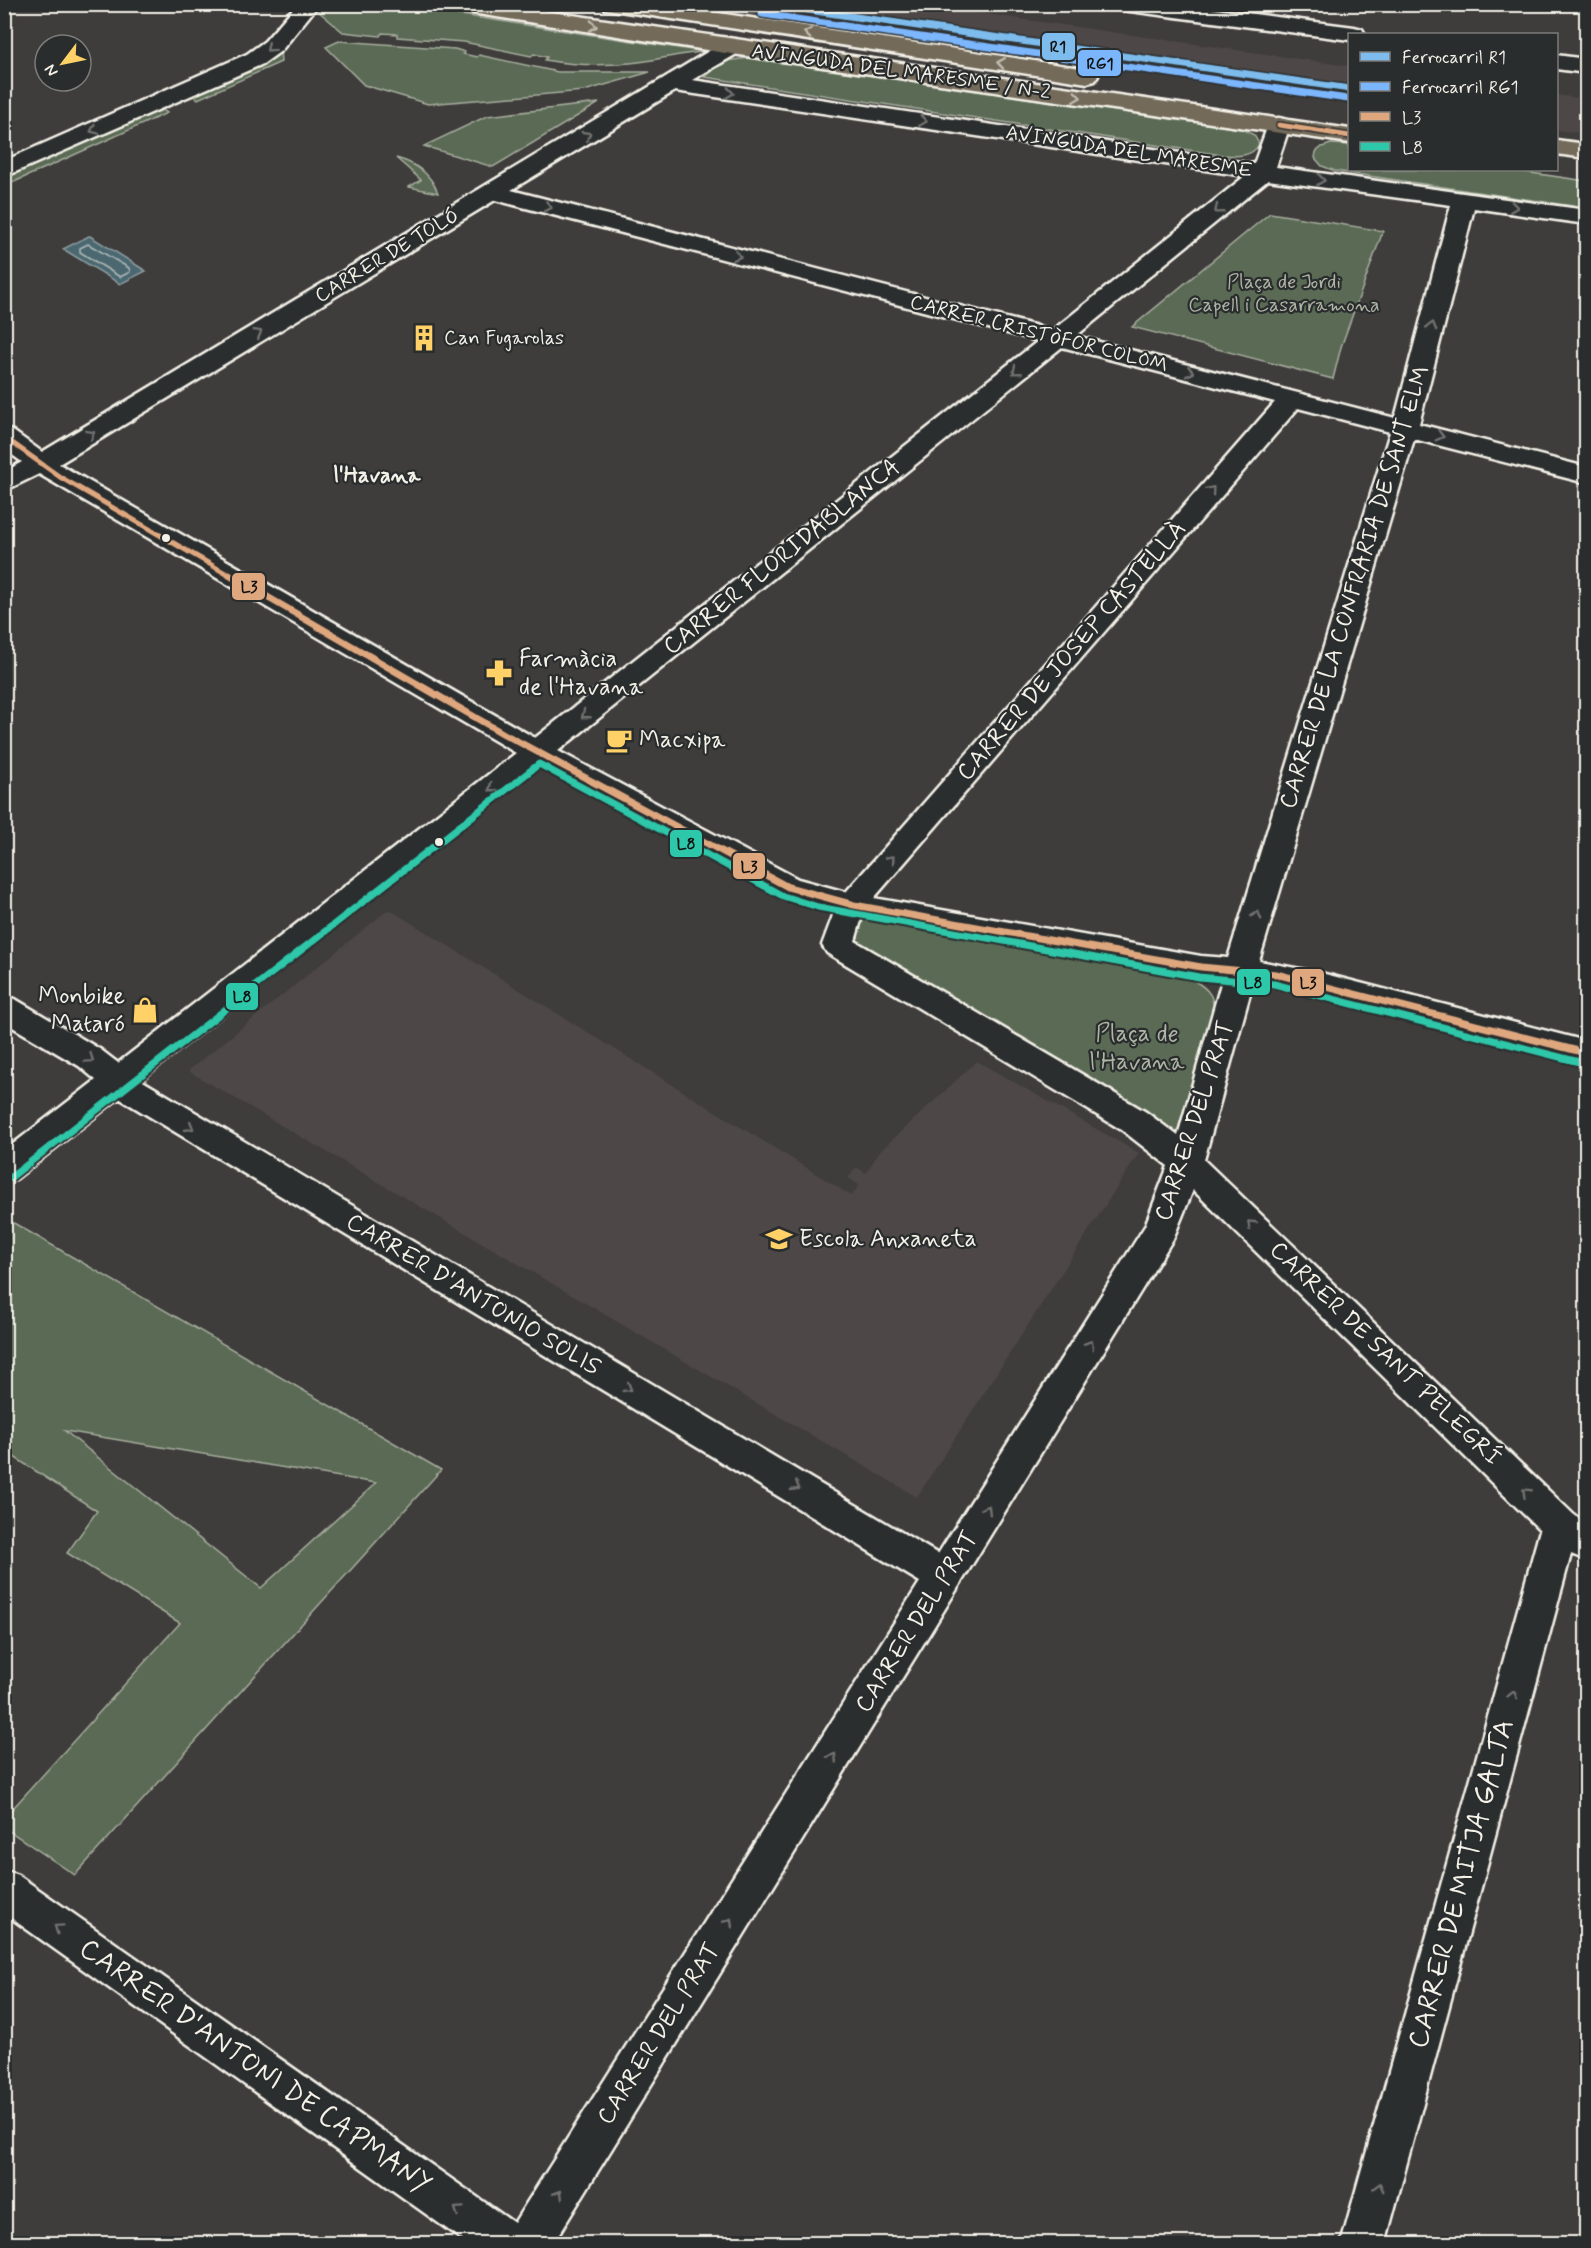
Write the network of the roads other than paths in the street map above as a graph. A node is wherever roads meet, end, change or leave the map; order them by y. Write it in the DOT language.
graph roads {
  1 [pos="309,4"];
  2 [pos="452,4"];
  3 [pos="613,4"];
  4 [pos="1122,4"];
  5 [pos="1348,33"];
  6 [pos="732,47"];
  7 [pos="1558,62"];
  8 [pos="1587,66"];
  9 [pos="1104,78"];
  10 [pos="672,84"];
  11 [pos="1279,115"];
  12 [pos="1348,115"];
  13 [pos="1348,122"];
  14 [pos="1348,135"];
  15 [pos="1558,147"];
  16 [pos="1587,151"];
  17 [pos="1558,166"];
  18 [pos="4,170"];
  19 [pos="1587,171"];
  20 [pos="1263,172"];
  21 [pos="491,192"];
  22 [pos="1464,200"];
  23 [pos="1587,217"];
  24 [pos="1057,339"];
  25 [pos="1293,398"];
  26 [pos="1405,427"];
  27 [pos="4,437"];
  28 [pos="51,470"];
  29 [pos="1587,475"];
  30 [pos="4,483"];
  31 [pos="538,752"];
  32 [pos="854,905"];
  33 [pos="1240,971"];
  34 [pos="4,1007"];
  35 [pos="1587,1053"];
  36 [pos="118,1080"];
  37 [pos="1186,1161"];
  38 [pos="4,1170"];
  39 [pos="1573,1534"];
  40 [pos="945,1576"];
  41 [pos="4,1889"];
  42 [pos="506,2244"];
  43 [pos="528,2244"];
  44 [pos="1363,2244"];
  1 -- 18 [label="street, one-way"];
  2 -- 6 [label="main road, AVINGUDA DEL MARESME / N-2, one-way"];
  9 -- 3 [label="main road, AVINGUDA DEL MARESME / N-2, one-way"];
  4 -- 5 [label="street"];
  6 -- 10 [label="street, CARRER DE TOLÓ"];
  6 -- 11 [label="main road, AVINGUDA DEL MARESME / N-2, one-way"];
  7 -- 8 [label="street"];
  10 -- 20 [label="street, AVINGUDA DEL MARESME, one-way"];
  21 -- 10 [label="street, CARRER DE TOLÓ, one-way"];
  11 -- 12 [label="main road, AVINGUDA DEL MARESME / N-2"];
  11 -- 13 [label="main road"];
  11 -- 14 [label="main road, AVINGUDA DEL MARESME / N-2"];
  11 -- 20 [label="street"];
  15 -- 16 [label="main road"];
  17 -- 19 [label="main road"];
  20 -- 22 [label="street, AVINGUDA DEL MARESME, one-way"];
  20 -- 24 [label="street, CARRER FLORIDABLANCA, one-way"];
  21 -- 24 [label="street, CARRER CRISTÒFOR COLOM, one-way"];
  28 -- 21 [label="street, CARRER DE TOLÓ, one-way"];
  22 -- 23 [label="street, AVINGUDA DEL MARESME, one-way"];
  26 -- 22 [label="street, CARRER DE LA CONFRARIA DE SANT ELM, one-way"];
  24 -- 25 [label="street, CARRER CRISTÒFOR COLOM, one-way"];
  24 -- 31 [label="street, CARRER FLORIDABLANCA, one-way"];
  25 -- 26 [label="street, CARRER CRISTÒFOR COLOM"];
  32 -- 25 [label="street, CARRER DE JOSEP CASTELLÀ, one-way"];
  26 -- 29 [label="street, CARRER CRISTÒFOR COLOM, one-way"];
  33 -- 26 [label="street, CARRER DE LA CONFRARIA DE SANT ELM, one-way"];
  27 -- 28 [label="street"];
  28 -- 30 [label="street, CARRER DE TOLÓ"];
  28 -- 31 [label="street"];
  31 -- 32 [label="street"];
  31 -- 36 [label="street, CARRER FLORIDABLANCA, one-way"];
  32 -- 33 [label="street"];
  32 -- 37 [label="street"];
  33 -- 35 [label="street"];
  33 -- 37 [label="street, CARRER DEL PRAT"];
  34 -- 36 [label="street, CARRER D'ANTONIO SOLIS, one-way"];
  36 -- 38 [label="street, CARRER FLORIDABLANCA"];
  36 -- 40 [label="street, CARRER D'ANTONIO SOLIS, one-way"];
  39 -- 37 [label="street, CARRER DE SANT PELEGRÍ, one-way"];
  40 -- 37 [label="street, CARRER DEL PRAT, one-way"];
  44 -- 39 [label="street, CARRER DE MITJA GALTA, one-way"];
  43 -- 40 [label="street, CARRER DEL PRAT, one-way"];
  42 -- 41 [label="street, CARRER D'ANTONI DE CAPMANY, one-way"];
}
